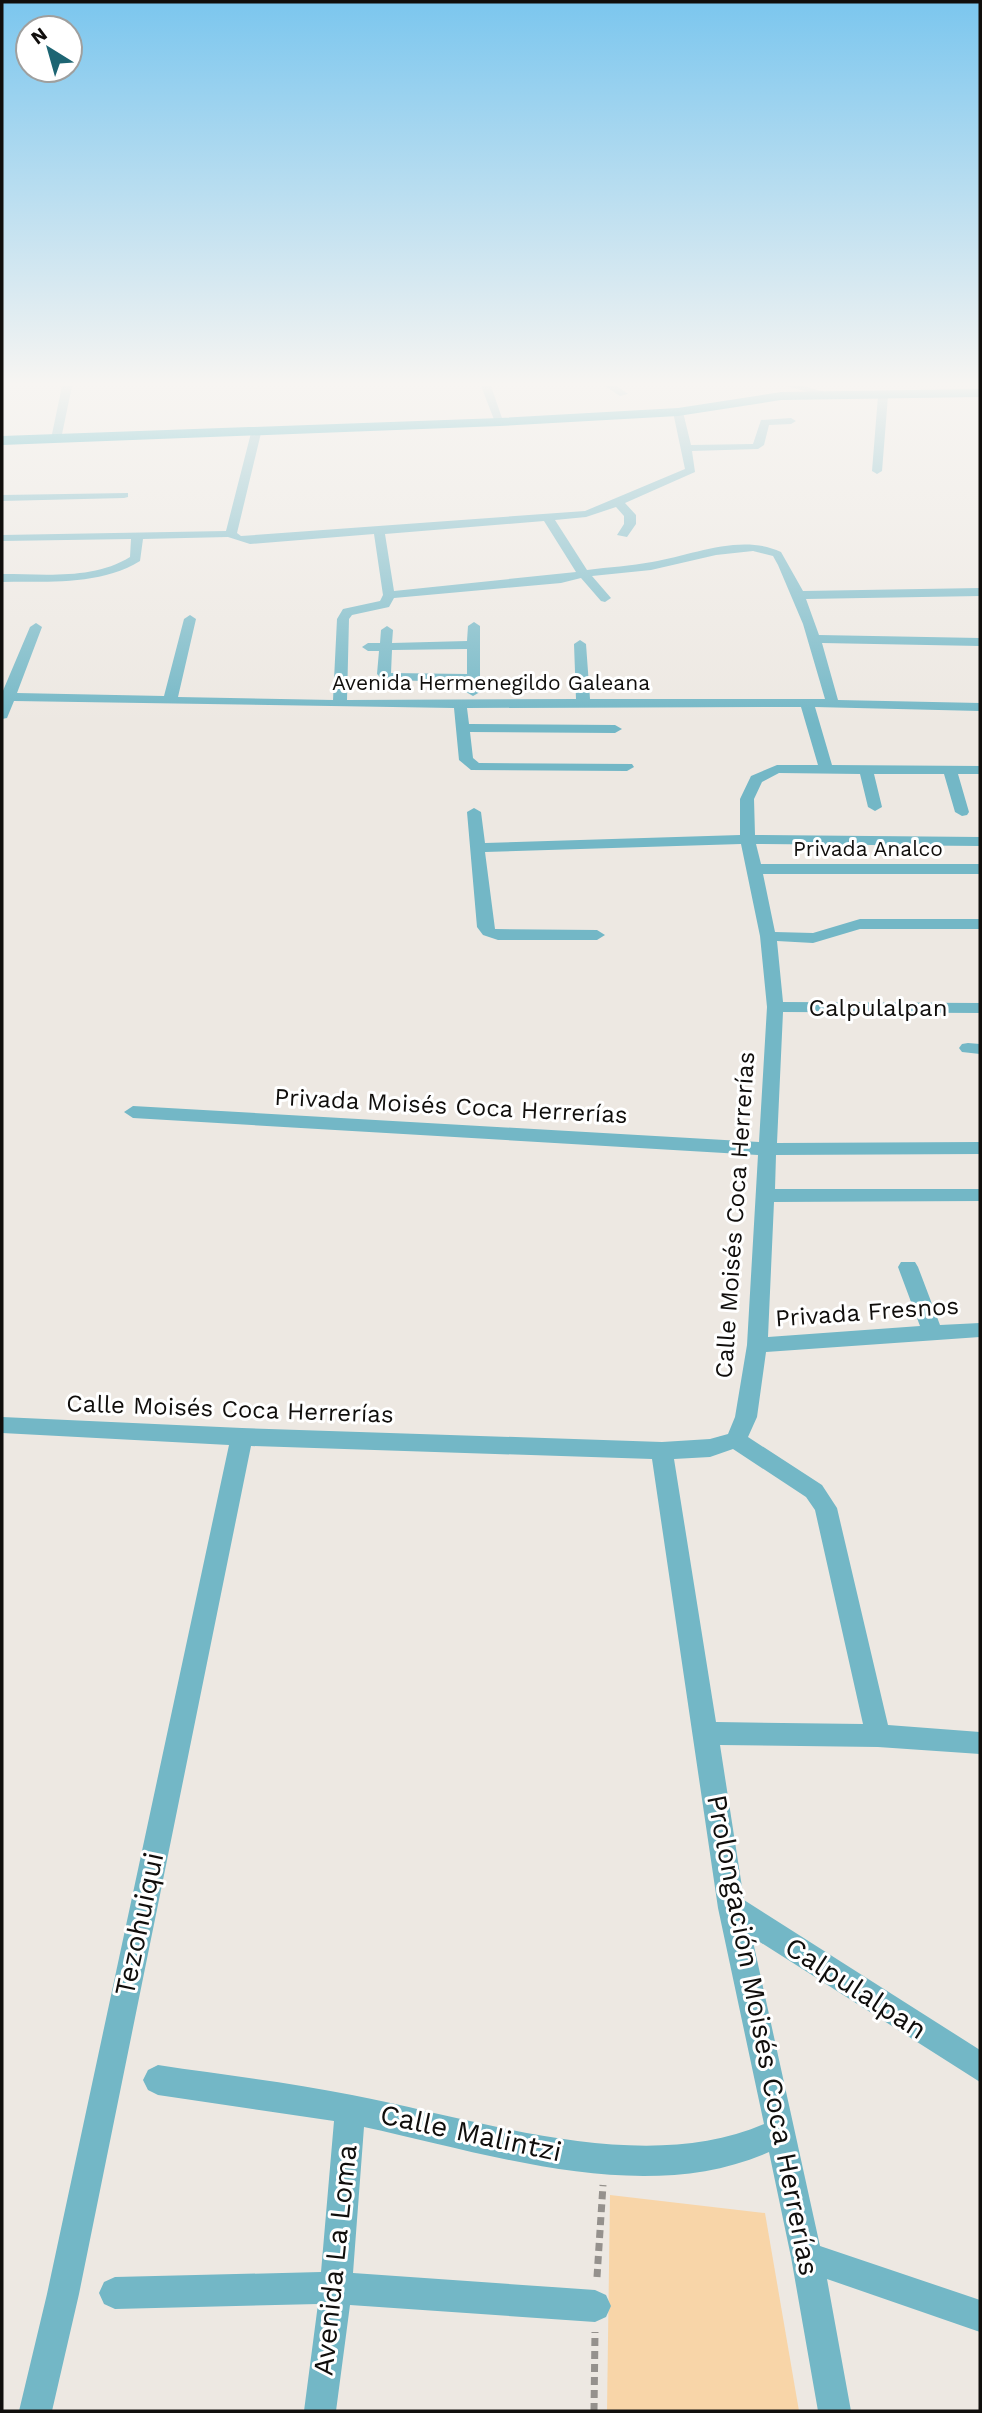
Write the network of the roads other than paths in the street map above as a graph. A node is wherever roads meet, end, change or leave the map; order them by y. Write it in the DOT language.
graph roads {
  1 [pos="240,499"];
  2 [pos="626,499"];
  3 [pos="618,502"];
  4 [pos="548,518"];
  5 [pos="379,531"];
  6 [pos="231,534"];
  7 [pos="137,535"];
  8 [pos="623,535"];
  9 [pos="2,538"];
  10 [pos="583,573"];
  11 [pos="2,578"];
  12 [pos="980,592"];
  13 [pos="798,595"];
  14 [pos="390,596"];
  15 [pos="605,598"];
  16 [pos="190,619"];
  17 [pos="474,626"];
  18 [pos="36,627"];
  19 [pos="387,630"];
  20 [pos="815,639"];
  21 [pos="980,642"];
  22 [pos="473,645"];
  23 [pos="580,645"];
  24 [pos="368,647"];
  25 [pos="385,647"];
  26 [pos="474,678"];
  27 [pos="5,697"];
  28 [pos="170,701"];
  29 [pos="466,703"];
  30 [pos="583,703"];
  31 [pos="340,704"];
  32 [pos="807,704"];
  33 [pos="832,704"];
  34 [pos="980,707"];
  35 [pos="2,715"];
  36 [pos="461,727"];
  37 [pos="615,729"];
  38 [pos="627,767"];
  39 [pos="826,769"];
  40 [pos="866,769"];
  41 [pos="950,770"];
  42 [pos="980,770"];
  43 [pos="875,807"];
  44 [pos="962,811"];
  45 [pos="474,812"];
  46 [pos="748,839"];
  47 [pos="980,841"];
  48 [pos="476,848"];
  49 [pos="756,869"];
  50 [pos="980,869"];
  51 [pos="980,924"];
  52 [pos="597,934"];
  53 [pos="768,936"];
  54 [pos="775,1007"];
  55 [pos="980,1008"];
  56 [pos="133,1112"];
  57 [pos="980,1148"];
  58 [pos="767,1149"];
  59 [pos="980,1195"];
  60 [pos="765,1196"];
  61 [pos="908,1267"];
  62 [pos="980,1330"];
  63 [pos="933,1333"];
  64 [pos="757,1345"];
  65 [pos="2,1425"];
  66 [pos="242,1437"];
  67 [pos="736,1440"];
  68 [pos="662,1451"];
  69 [pos="707,1733"];
  70 [pos="878,1736"];
  71 [pos="980,1743"];
  72 [pos="732,1908"];
  73 [pos="980,2067"];
  74 [pos="158,2080"];
  75 [pos="350,2109"];
  76 [pos="781,2132"];
  77 [pos="807,2257"];
  78 [pos="336,2288"];
  79 [pos="115,2293"];
  80 [pos="595,2306"];
  81 [pos="980,2316"];
  82 [pos="35,2411"];
  83 [pos="320,2411"];
  84 [pos="834,2411"];
  1 -- 6 [label="street"];
  2 -- 3 [label="street"];
  3 -- 4 [label="street"];
  3 -- 8 [label="street"];
  4 -- 5 [label="street"];
  4 -- 10 [label="street"];
  5 -- 6 [label="street"];
  5 -- 14 [label="street"];
  6 -- 7 [label="street"];
  7 -- 9 [label="street"];
  7 -- 11 [label="street"];
  10 -- 13 [label="street"];
  10 -- 14 [label="street"];
  10 -- 15 [label="street"];
  12 -- 13 [label="street"];
  13 -- 20 [label="street"];
  14 -- 31 [label="street"];
  16 -- 28 [label="street"];
  17 -- 22 [label="street"];
  18 -- 27 [label="street"];
  19 -- 25 [label="street"];
  20 -- 21 [label="street"];
  20 -- 33 [label="street"];
  22 -- 25 [label="street"];
  22 -- 26 [label="street"];
  23 -- 30 [label="street"];
  24 -- 25 [label="street"];
  25 -- 26 [label="street"];
  26 -- 29 [label="street"];
  27 -- 28 [label="street, Avenida Hermenegildo Galeana"];
  27 -- 35 [label="street"];
  28 -- 31 [label="street, Avenida Hermenegildo Galeana"];
  29 -- 30 [label="street, Avenida Hermenegildo Galeana"];
  29 -- 31 [label="street, Avenida Hermenegildo Galeana"];
  29 -- 36 [label="street"];
  30 -- 32 [label="street, Avenida Hermenegildo Galeana"];
  32 -- 33 [label="street, Avenida Hermenegildo Galeana"];
  32 -- 39 [label="street"];
  33 -- 34 [label="street, Avenida Hermenegildo Galeana"];
  36 -- 37 [label="street"];
  36 -- 38 [label="street"];
  39 -- 40 [label="street, Calle Moisés Coca Herrerías"];
  39 -- 46 [label="street, Calle Moisés Coca Herrerías"];
  40 -- 41 [label="street, Calle Moisés Coca Herrerías"];
  40 -- 43 [label="street"];
  41 -- 42 [label="street, Calle Moisés Coca Herrerías"];
  41 -- 44 [label="street"];
  45 -- 48 [label="street"];
  46 -- 47 [label="street"];
  46 -- 48 [label="street"];
  46 -- 49 [label="street, Calle Moisés Coca Herrerías"];
  48 -- 52 [label="street"];
  49 -- 50 [label="street, Privada Analco"];
  49 -- 53 [label="street, Calle Moisés Coca Herrerías"];
  51 -- 53 [label="street"];
  53 -- 54 [label="street, Calle Moisés Coca Herrerías"];
  54 -- 55 [label="street, Calpulalpan"];
  54 -- 58 [label="street, Calle Moisés Coca Herrerías"];
  56 -- 58 [label="street, Privada Moisés Coca Herrerías"];
  57 -- 58 [label="street, Privada Moisés Coca Herrerías"];
  58 -- 60 [label="street, Calle Moisés Coca Herrerías"];
  59 -- 60 [label="street"];
  60 -- 64 [label="street, Calle Moisés Coca Herrerías"];
  61 -- 63 [label="street"];
  62 -- 63 [label="street, Privada Fresnos"];
  63 -- 64 [label="street, Privada Fresnos"];
  64 -- 67 [label="street, Calle Moisés Coca Herrerías"];
  65 -- 66 [label="street, Calle Moisés Coca Herrerías"];
  66 -- 68 [label="street, Calle Moisés Coca Herrerías"];
  66 -- 82 [label="street, Tezohuiqui"];
  67 -- 68 [label="street, Calle Moisés Coca Herrerías"];
  67 -- 70 [label="street"];
  68 -- 69 [label="street, Prolongación Moisés Coca Herrerías"];
  69 -- 70 [label="street"];
  69 -- 72 [label="street, Prolongación Moisés Coca Herrerías"];
  70 -- 71 [label="street"];
  72 -- 73 [label="street, Calpulalpan"];
  72 -- 76 [label="street, Prolongación Moisés Coca Herrerías"];
  74 -- 75 [label="street, Calle Malintzi"];
  75 -- 76 [label="street, Calle Malintzi"];
  75 -- 78 [label="street, Avenida La Loma"];
  76 -- 77 [label="street, Prolongación Moisés Coca Herrerías"];
  77 -- 81 [label="street"];
  77 -- 84 [label="street, Prolongación Moisés Coca Herrerías"];
  78 -- 79 [label="street"];
  78 -- 80 [label="street"];
  78 -- 83 [label="street, Avenida La Loma"];
}
